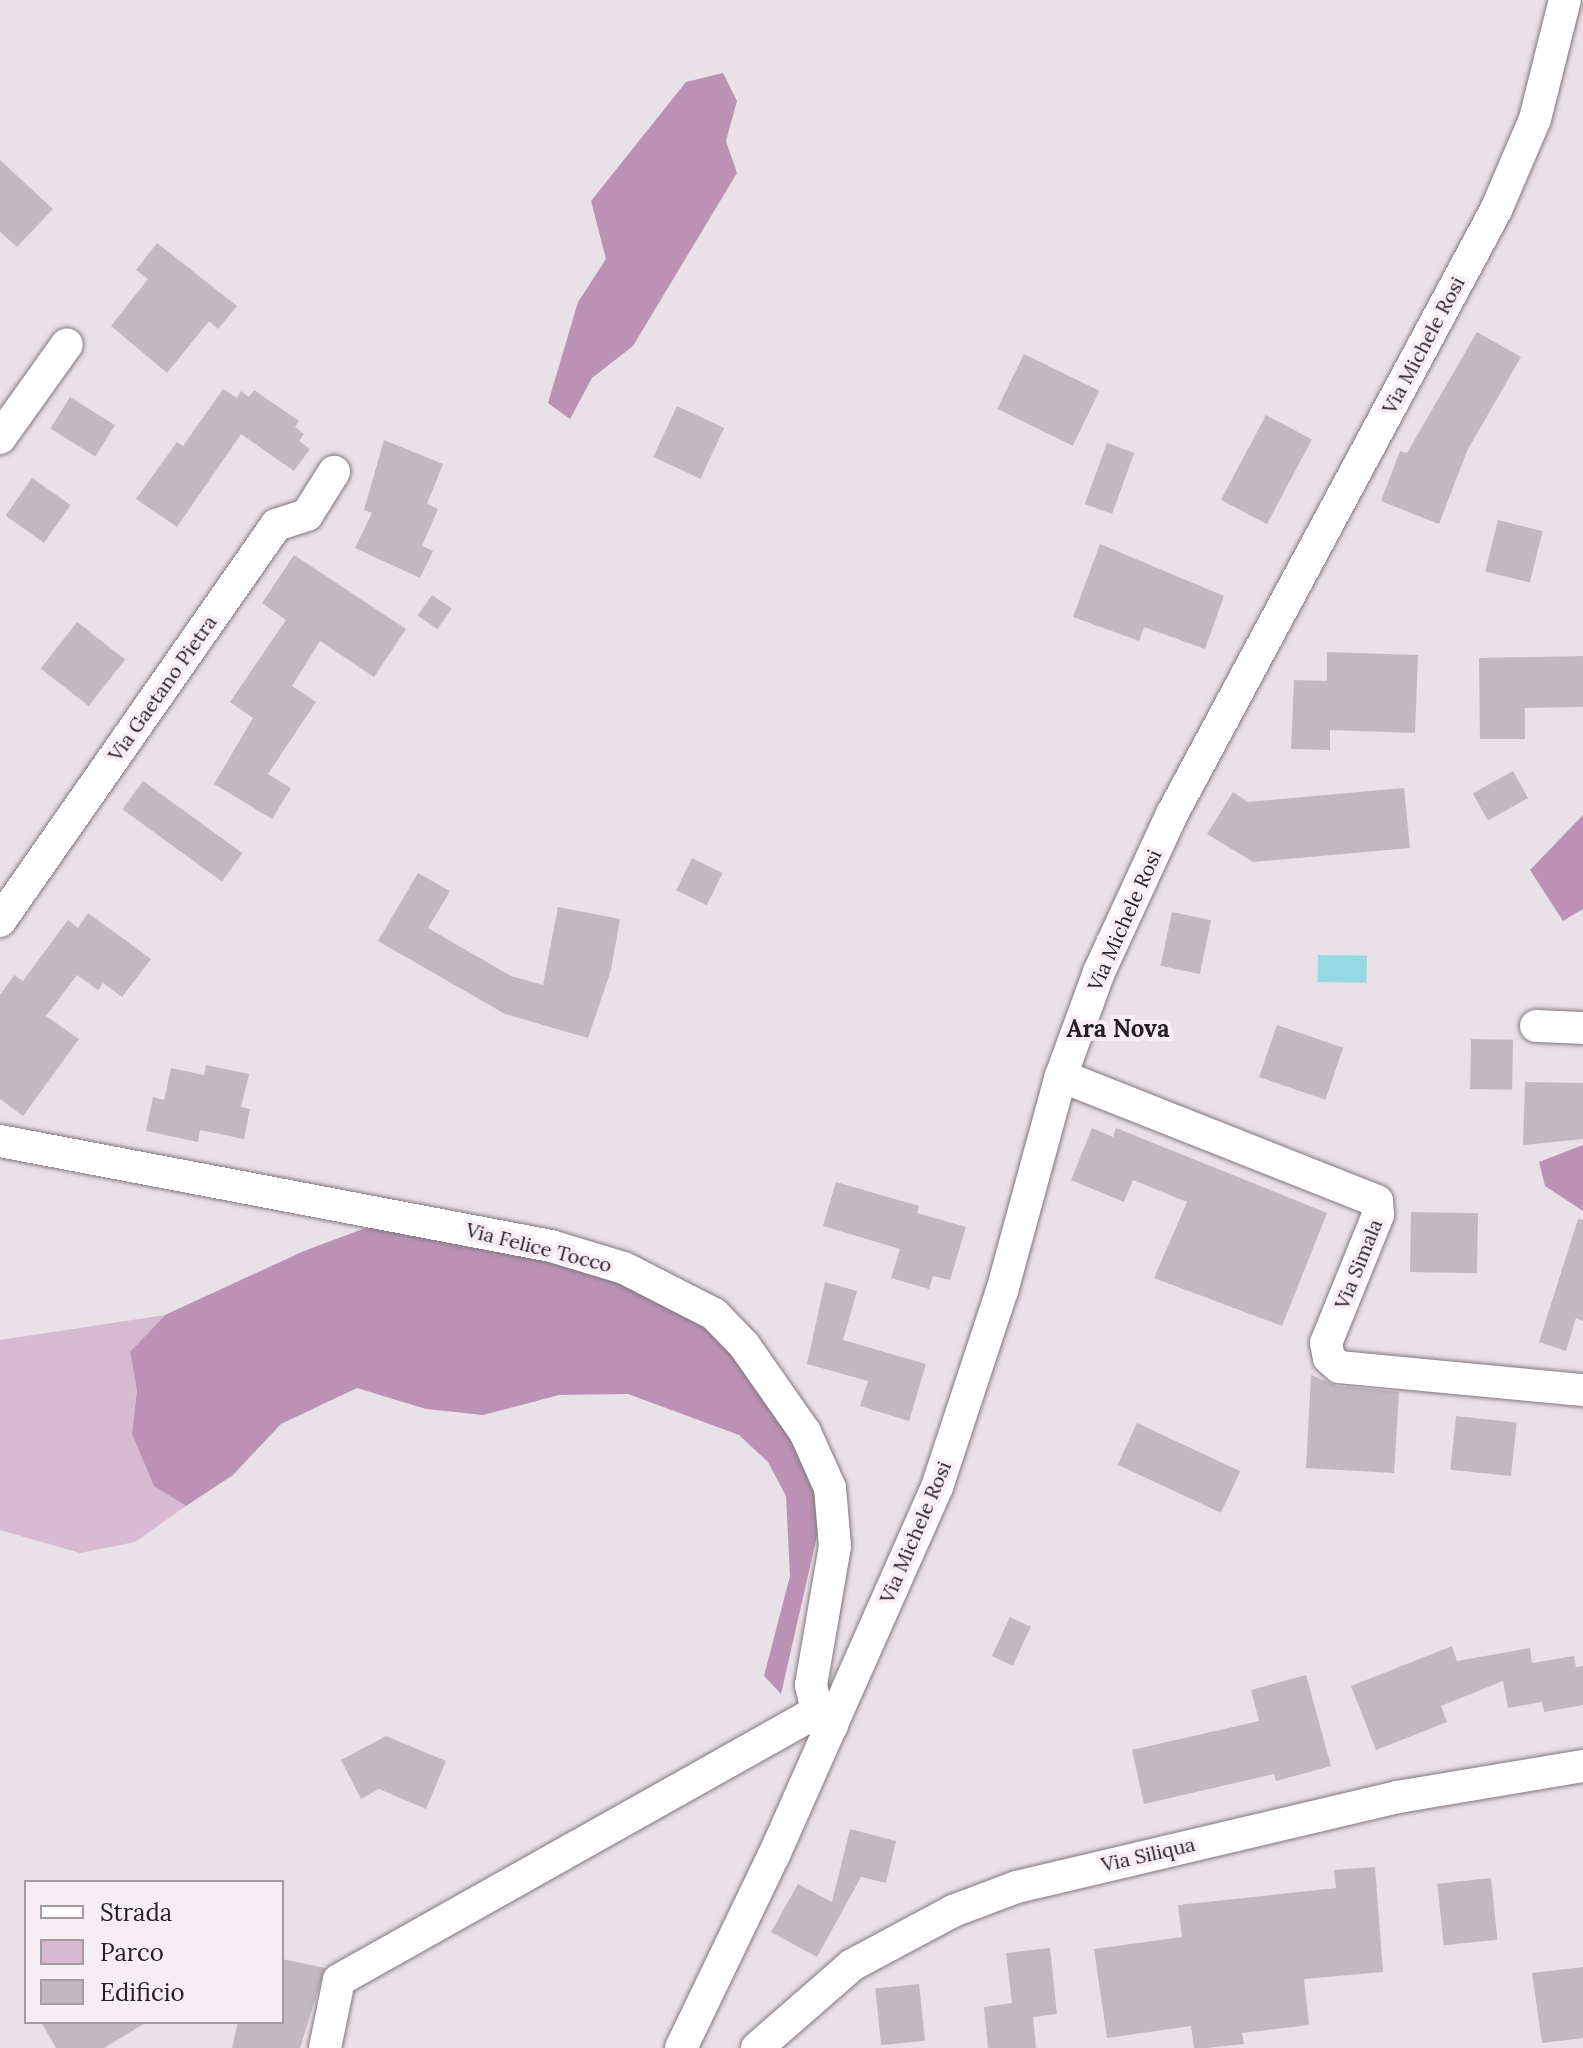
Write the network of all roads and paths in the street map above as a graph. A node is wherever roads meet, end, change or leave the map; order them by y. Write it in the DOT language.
graph roads {
  1 [pos="1565,0"];
  2 [pos="67,344"];
  3 [pos="0,438"];
  4 [pos="334,472"];
  5 [pos="0,921"];
  6 [pos="1536,1026"];
  7 [pos="1583,1028"];
  8 [pos="1061,1076"];
  9 [pos="0,1141"];
  10 [pos="1583,1390"];
  11 [pos="826,1717"];
  12 [pos="1583,1766"];
  13 [pos="325,2048"];
  14 [pos="681,2048"];
  15 [pos="757,2048"];
  1 -- 8 [label="street, Via Michele Rosi"];
  2 -- 3 [label="street"];
  4 -- 5 [label="street, Via Gaetano Pietra"];
  6 -- 7 [label="street"];
  8 -- 10 [label="street, Via Simala"];
  8 -- 11 [label="street, Via Michele Rosi"];
  9 -- 11 [label="street, Via Felice Tocco"];
  11 -- 13 [label="street"];
  11 -- 14 [label="street, Via Michele Rosi"];
  12 -- 15 [label="street, Via Siliqua"];
}
